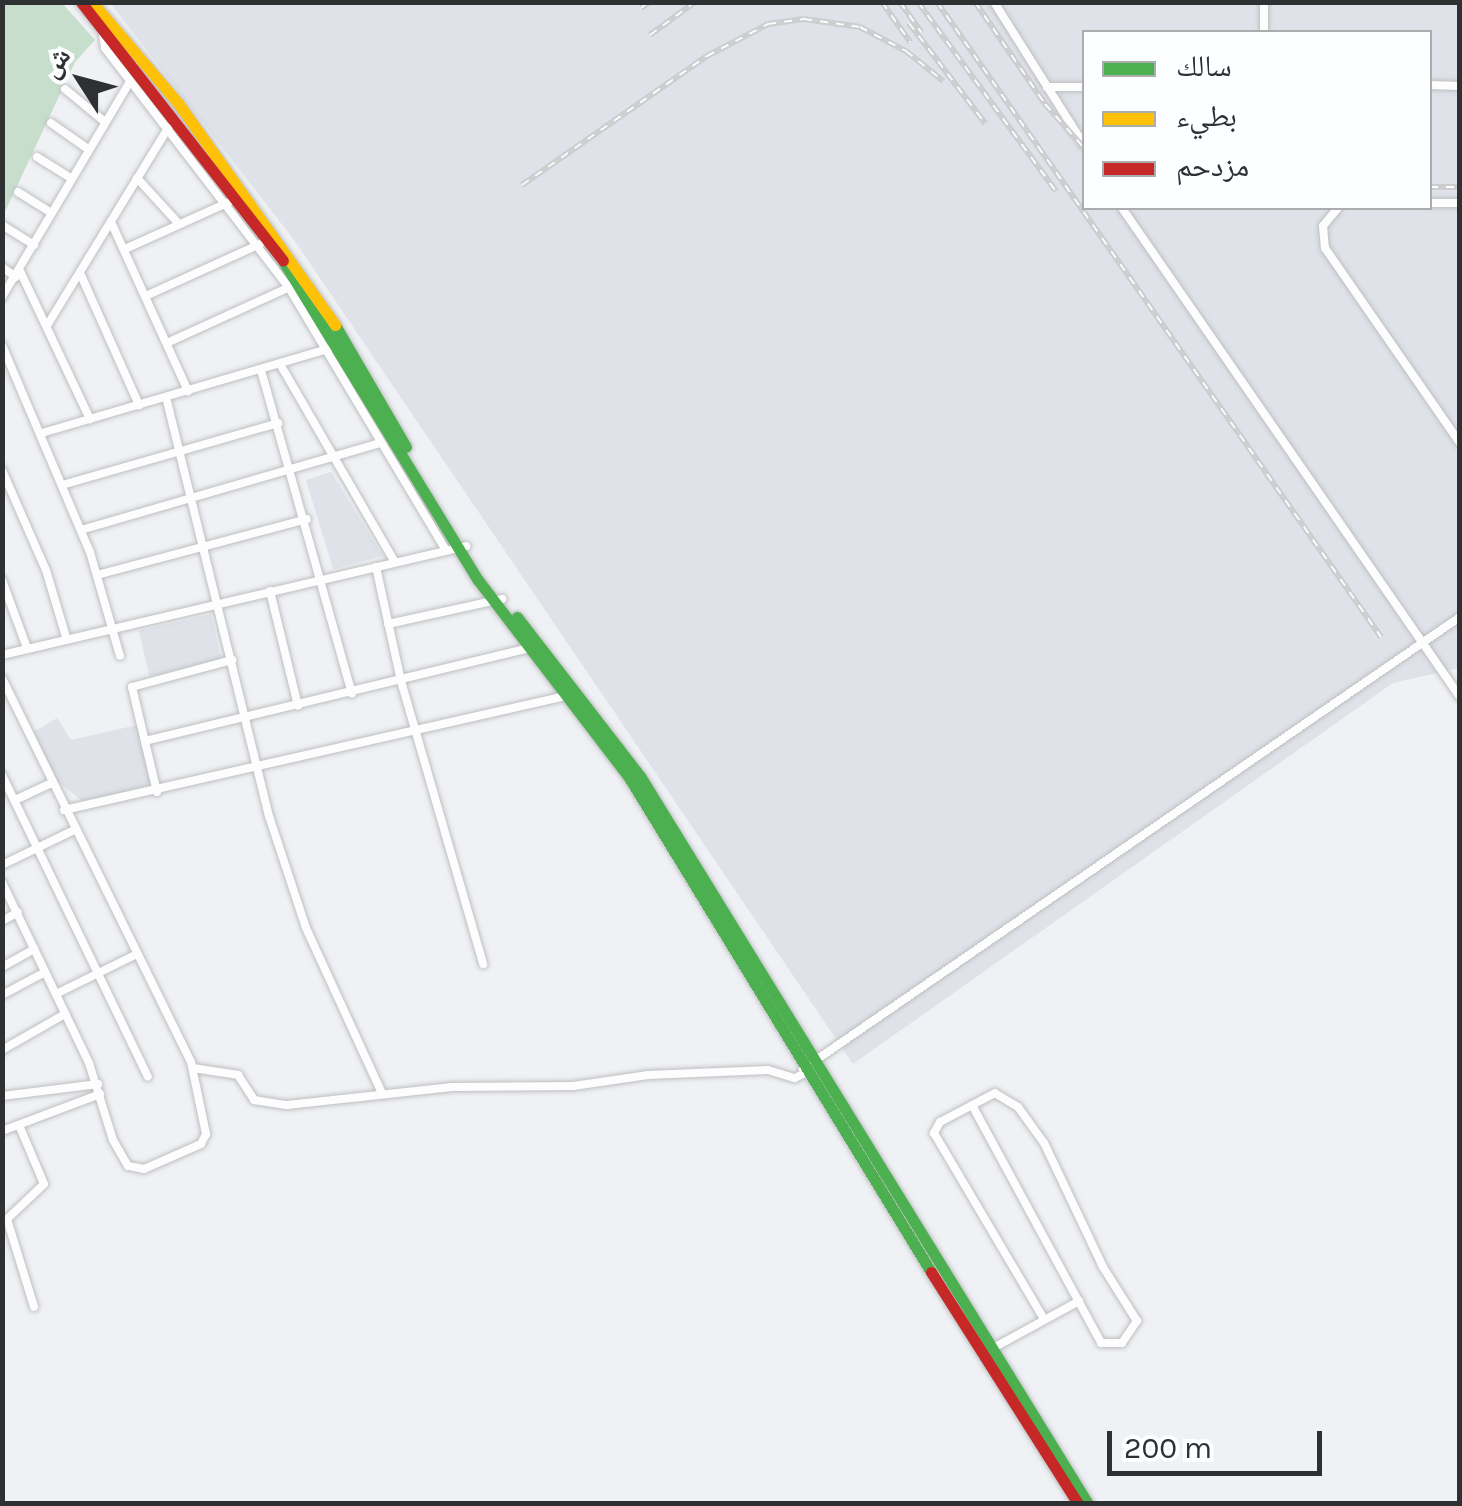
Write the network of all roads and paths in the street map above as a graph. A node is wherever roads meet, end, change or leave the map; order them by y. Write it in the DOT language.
graph roads {
  1 [pos="81,2"];
  2 [pos="92,2"];
  3 [pos="994,2"];
  4 [pos="1264,2"];
  5 [pos="102,28"];
  6 [pos="1264,30"];
  7 [pos="137,70"];
  8 [pos="130,81"];
  9 [pos="1432,86"];
  10 [pos="1460,86"];
  11 [pos="1047,87"];
  12 [pos="1082,87"];
  13 [pos="65,89"];
  14 [pos="176,118"];
  15 [pos="104,122"];
  16 [pos="51,123"];
  17 [pos="166,130"];
  18 [pos="1082,142"];
  19 [pos="88,149"];
  20 [pos="38,157"];
  21 [pos="70,178"];
  22 [pos="137,178"];
  23 [pos="18,192"];
  24 [pos="232,200"];
  25 [pos="1432,202"];
  26 [pos="1460,203"];
  27 [pos="1123,210"];
  28 [pos="1336,210"];
  29 [pos="49,212"];
  30 [pos="111,222"];
  31 [pos="178,224"];
  32 [pos="2,225"];
  33 [pos="264,243"];
  34 [pos="34,245"];
  35 [pos="125,249"];
  36 [pos="2,267"];
  37 [pos="80,273"];
  38 [pos="18,274"];
  39 [pos="295,285"];
  40 [pos="148,295"];
  41 [pos="2,296"];
  42 [pos="48,324"];
  43 [pos="169,342"];
  44 [pos="2,345"];
  45 [pos="333,347"];
  46 [pos="280,364"];
  47 [pos="261,370"];
  48 [pos="188,391"];
  49 [pos="166,398"];
  50 [pos="139,405"];
  51 [pos="90,419"];
  52 [pos="278,423"];
  53 [pos="42,433"];
  54 [pos="390,440"];
  55 [pos="1460,443"];
  56 [pos="180,451"];
  57 [pos="331,458"];
  58 [pos="292,469"];
  59 [pos="2,470"];
  60 [pos="62,485"];
  61 [pos="192,498"];
  62 [pos="307,520"];
  63 [pos="81,530"];
  64 [pos="204,545"];
  65 [pos="457,548"];
  66 [pos="395,562"];
  67 [pos="376,566"];
  68 [pos="97,576"];
  69 [pos="324,578"];
  70 [pos="2,580"];
  71 [pos="270,591"];
  72 [pos="499,601"];
  73 [pos="219,603"];
  74 [pos="1460,617"];
  75 [pos="388,624"];
  76 [pos="115,629"];
  77 [pos="66,638"];
  78 [pos="1422,643"];
  79 [pos="536,646"];
  80 [pos="27,648"];
  81 [pos="2,655"];
  82 [pos="120,656"];
  83 [pos="232,660"];
  84 [pos="2,678"];
  85 [pos="401,680"];
  86 [pos="352,693"];
  87 [pos="574,694"];
  88 [pos="1460,697"];
  89 [pos="298,706"];
  90 [pos="245,718"];
  91 [pos="415,732"];
  92 [pos="144,741"];
  93 [pos="256,768"];
  94 [pos="2,775"];
  95 [pos="50,783"];
  96 [pos="157,792"];
  97 [pos="15,800"];
  98 [pos="64,810"];
  99 [pos="74,830"];
  100 [pos="38,848"];
  101 [pos="2,866"];
  102 [pos="2,882"];
  103 [pos="18,912"];
  104 [pos="2,921"];
  105 [pos="34,949"];
  106 [pos="135,954"];
  107 [pos="484,964"];
  108 [pos="2,967"];
  109 [pos="45,972"];
  110 [pos="100,972"];
  111 [pos="2,994"];
  112 [pos="56,994"];
  113 [pos="65,1014"];
  114 [pos="2,1050"];
  115 [pos="193,1068"];
  116 [pos="807,1068"];
  117 [pos="148,1076"];
  118 [pos="98,1084"];
  119 [pos="382,1093"];
  120 [pos="100,1094"];
  121 [pos="2,1096"];
  122 [pos="972,1105"];
  123 [pos="19,1125"];
  124 [pos="2,1131"];
  125 [pos="1080,1301"];
  126 [pos="34,1307"];
  127 [pos="1044,1319"];
  128 [pos="995,1347"];
  129 [pos="1078,1504"];
  130 [pos="1088,1504"];
  1 -- 5 [label="main road"];
  2 -- 54 [label="main road"];
  3 -- 11 [label="street"];
  4 -- 6 [label="street"];
  5 -- 7 [label="main road"];
  5 -- 8 [label="street"];
  7 -- 8 [label="street"];
  7 -- 14 [label="main road"];
  8 -- 15 [label="street"];
  8 -- 17 [label="street"];
  9 -- 10 [label="street"];
  11 -- 12 [label="street"];
  11 -- 18 [label="street"];
  13 -- 15 [label="street"];
  14 -- 17 [label="street"];
  14 -- 24 [label="main road"];
  15 -- 19 [label="street"];
  16 -- 19 [label="street"];
  17 -- 22 [label="street"];
  17 -- 24 [label="street"];
  19 -- 21 [label="street"];
  20 -- 21 [label="street"];
  21 -- 29 [label="street"];
  22 -- 30 [label="street"];
  22 -- 31 [label="street"];
  23 -- 29 [label="street"];
  24 -- 31 [label="street"];
  24 -- 33 [label="main road"];
  25 -- 26 [label="street"];
  27 -- 78 [label="street"];
  28 -- 55 [label="street"];
  29 -- 34 [label="street"];
  30 -- 35 [label="street"];
  30 -- 37 [label="street"];
  31 -- 35 [label="street"];
  32 -- 34 [label="street"];
  33 -- 39 [label="main road"];
  33 -- 40 [label="street"];
  34 -- 38 [label="street"];
  35 -- 40 [label="street"];
  36 -- 38 [label="street"];
  37 -- 42 [label="street"];
  37 -- 50 [label="street"];
  38 -- 41 [label="street"];
  38 -- 42 [label="street"];
  39 -- 43 [label="street"];
  39 -- 45 [label="main road"];
  40 -- 43 [label="street"];
  42 -- 51 [label="street"];
  43 -- 48 [label="street"];
  44 -- 53 [label="street"];
  45 -- 46 [label="street"];
  45 -- 54 [label="main road"];
  46 -- 47 [label="street"];
  46 -- 57 [label="street"];
  47 -- 48 [label="street"];
  47 -- 52 [label="street"];
  48 -- 49 [label="street"];
  49 -- 50 [label="street"];
  49 -- 56 [label="street"];
  50 -- 51 [label="street"];
  51 -- 53 [label="street"];
  52 -- 56 [label="street"];
  52 -- 58 [label="street"];
  53 -- 60 [label="street"];
  54 -- 57 [label="street"];
  54 -- 65 [label="main road"];
  54 -- 65 [label="street"];
  56 -- 60 [label="street"];
  56 -- 61 [label="street"];
  57 -- 58 [label="street"];
  57 -- 66 [label="street"];
  58 -- 61 [label="street"];
  58 -- 62 [label="street"];
  59 -- 77 [label="street"];
  60 -- 63 [label="street"];
  61 -- 63 [label="street"];
  61 -- 64 [label="street"];
  62 -- 64 [label="street"];
  62 -- 69 [label="street"];
  63 -- 68 [label="street"];
  64 -- 68 [label="street"];
  64 -- 73 [label="street"];
  65 -- 66 [label="street"];
  65 -- 72 [label="main road"];
  66 -- 67 [label="street"];
  67 -- 69 [label="street"];
  67 -- 75 [label="street"];
  68 -- 76 [label="street"];
  69 -- 71 [label="street"];
  69 -- 86 [label="street"];
  70 -- 80 [label="street"];
  71 -- 73 [label="street"];
  71 -- 89 [label="street"];
  72 -- 75 [label="street"];
  72 -- 79 [label="main road"];
  73 -- 76 [label="street"];
  73 -- 83 [label="street"];
  74 -- 78 [label="street"];
  75 -- 85 [label="street"];
  76 -- 77 [label="street"];
  76 -- 82 [label="street"];
  77 -- 80 [label="street"];
  78 -- 88 [label="street"];
  78 -- 116 [label="street"];
  79 -- 85 [label="street"];
  79 -- 87 [label="main road"];
  80 -- 81 [label="street"];
  83 -- 90 [label="street"];
  83 -- 92 [label="street"];
  84 -- 95 [label="street"];
  85 -- 86 [label="street"];
  85 -- 91 [label="street"];
  86 -- 89 [label="street"];
  87 -- 91 [label="street"];
  87 -- 116 [label="main road"];
  89 -- 90 [label="street"];
  90 -- 92 [label="street"];
  90 -- 93 [label="street"];
  91 -- 93 [label="street"];
  91 -- 107 [label="street"];
  92 -- 96 [label="street"];
  93 -- 96 [label="street"];
  93 -- 119 [label="street"];
  94 -- 97 [label="street"];
  95 -- 97 [label="street"];
  95 -- 98 [label="street"];
  96 -- 98 [label="street"];
  97 -- 100 [label="street"];
  98 -- 99 [label="street"];
  99 -- 100 [label="street"];
  99 -- 106 [label="street"];
  100 -- 101 [label="street"];
  100 -- 110 [label="street"];
  102 -- 103 [label="street"];
  103 -- 104 [label="street"];
  103 -- 105 [label="street"];
  105 -- 108 [label="street"];
  105 -- 109 [label="street"];
  106 -- 110 [label="street"];
  106 -- 115 [label="street"];
  109 -- 111 [label="street"];
  109 -- 112 [label="street"];
  110 -- 112 [label="street"];
  110 -- 117 [label="street"];
  112 -- 113 [label="street"];
  113 -- 114 [label="street"];
  113 -- 118 [label="street"];
  115 -- 119 [label="street"];
  115 -- 120 [label="street"];
  116 -- 119 [label="street"];
  116 -- 128 [label="main road"];
  116 -- 129 [label="main road"];
  118 -- 120 [label="street"];
  118 -- 121 [label="street"];
  120 -- 123 [label="street"];
  122 -- 125 [label="street"];
  122 -- 125 [label="street"];
  122 -- 127 [label="street"];
  123 -- 124 [label="street"];
  123 -- 126 [label="street"];
  125 -- 127 [label="street"];
  127 -- 128 [label="street"];
  128 -- 130 [label="main road"];
}
